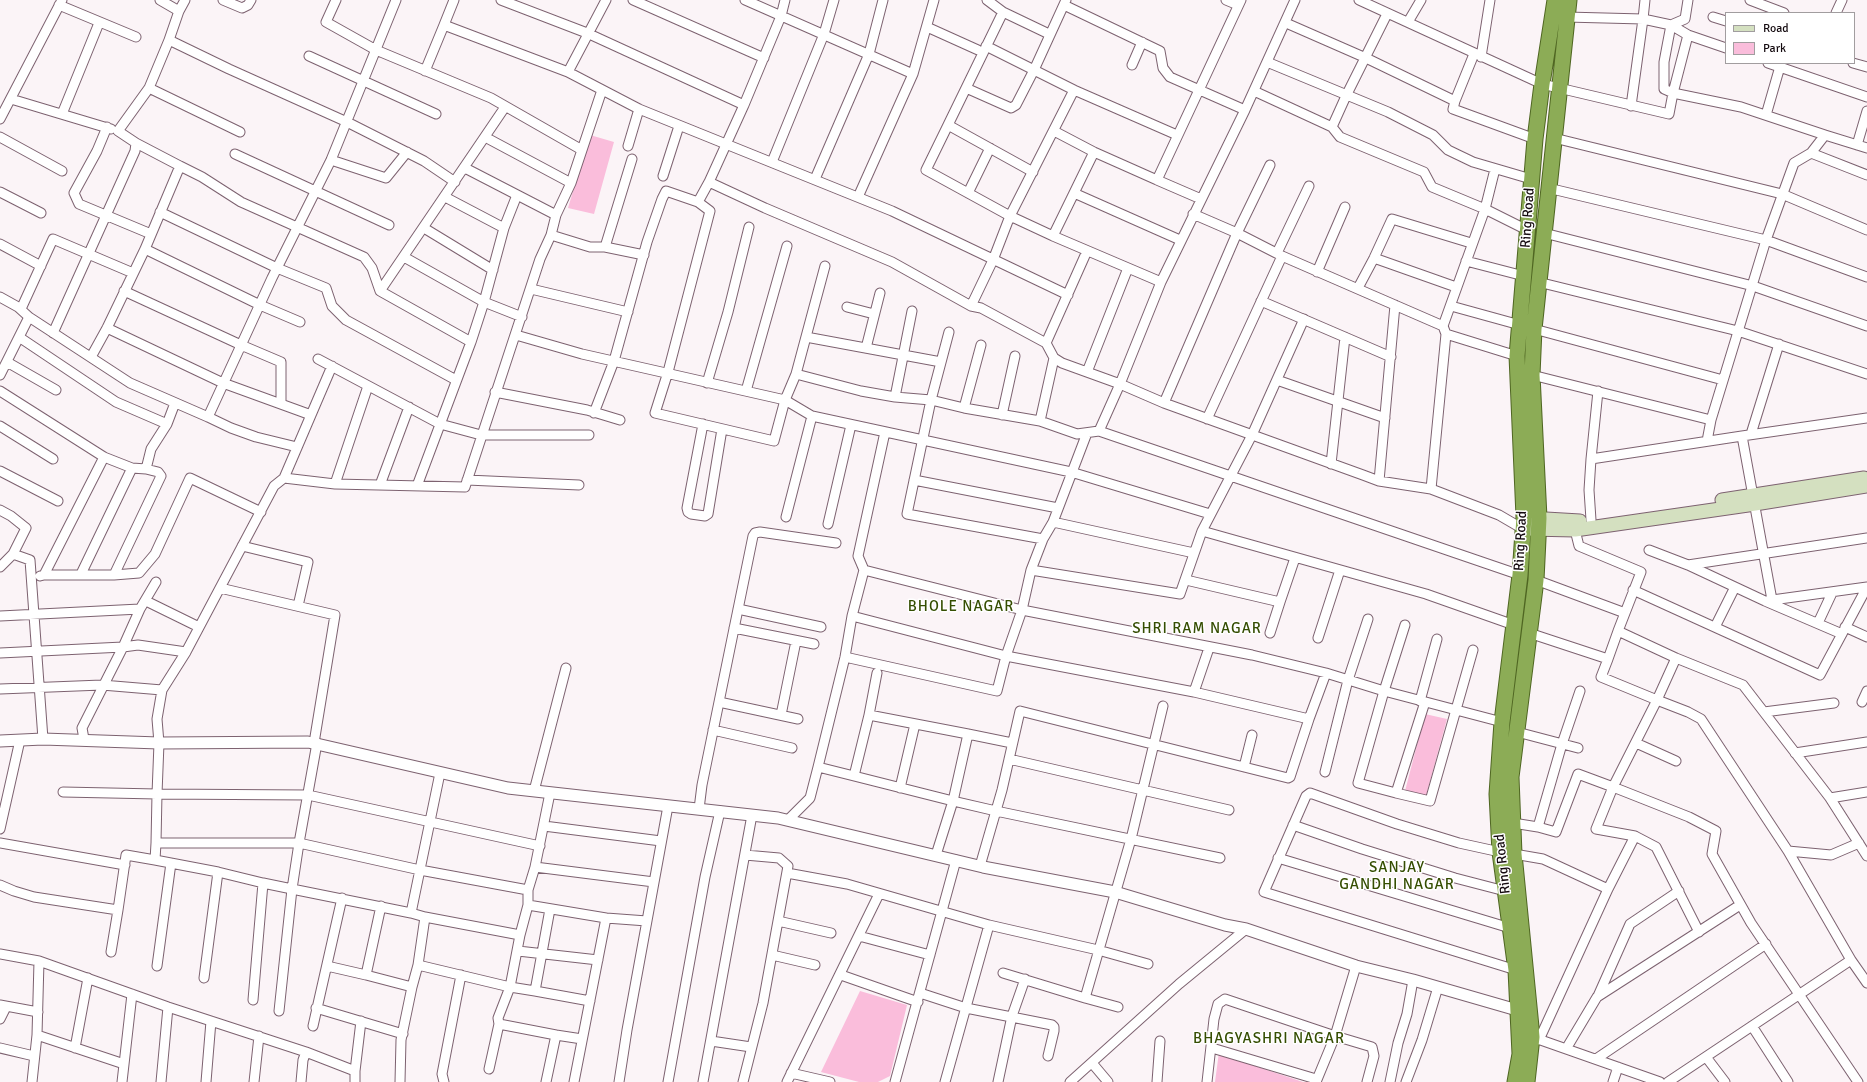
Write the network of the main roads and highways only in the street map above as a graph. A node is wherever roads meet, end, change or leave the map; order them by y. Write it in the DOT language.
graph roads {
  1 [pos="1555,0"];
  2 [pos="1569,0"];
  3 [pos="1527,327"];
  4 [pos="1867,477"];
  5 [pos="1867,486"];
  6 [pos="1754,500"];
  7 [pos="1519,522"];
  8 [pos="1539,524"];
  9 [pos="1507,853"];
  10 [pos="1515,1082"];
  11 [pos="1527,1082"];
  1 -- 3 [label="highway, Ring Road"];
  2 -- 3 [label="highway, Ring Road"];
  3 -- 7 [label="highway, Ring Road"];
  3 -- 8 [label="highway, Ring Road"];
  4 -- 6 [label="main road"];
  5 -- 6 [label="main road"];
  6 -- 8 [label="main road"];
  6 -- 8 [label="main road"];
  7 -- 8 [label="main road"];
  7 -- 9 [label="highway, Ring Road"];
  8 -- 9 [label="highway, Ring Road"];
  9 -- 10 [label="highway, Ring Road"];
  9 -- 11 [label="highway, Ring Road"];
}
